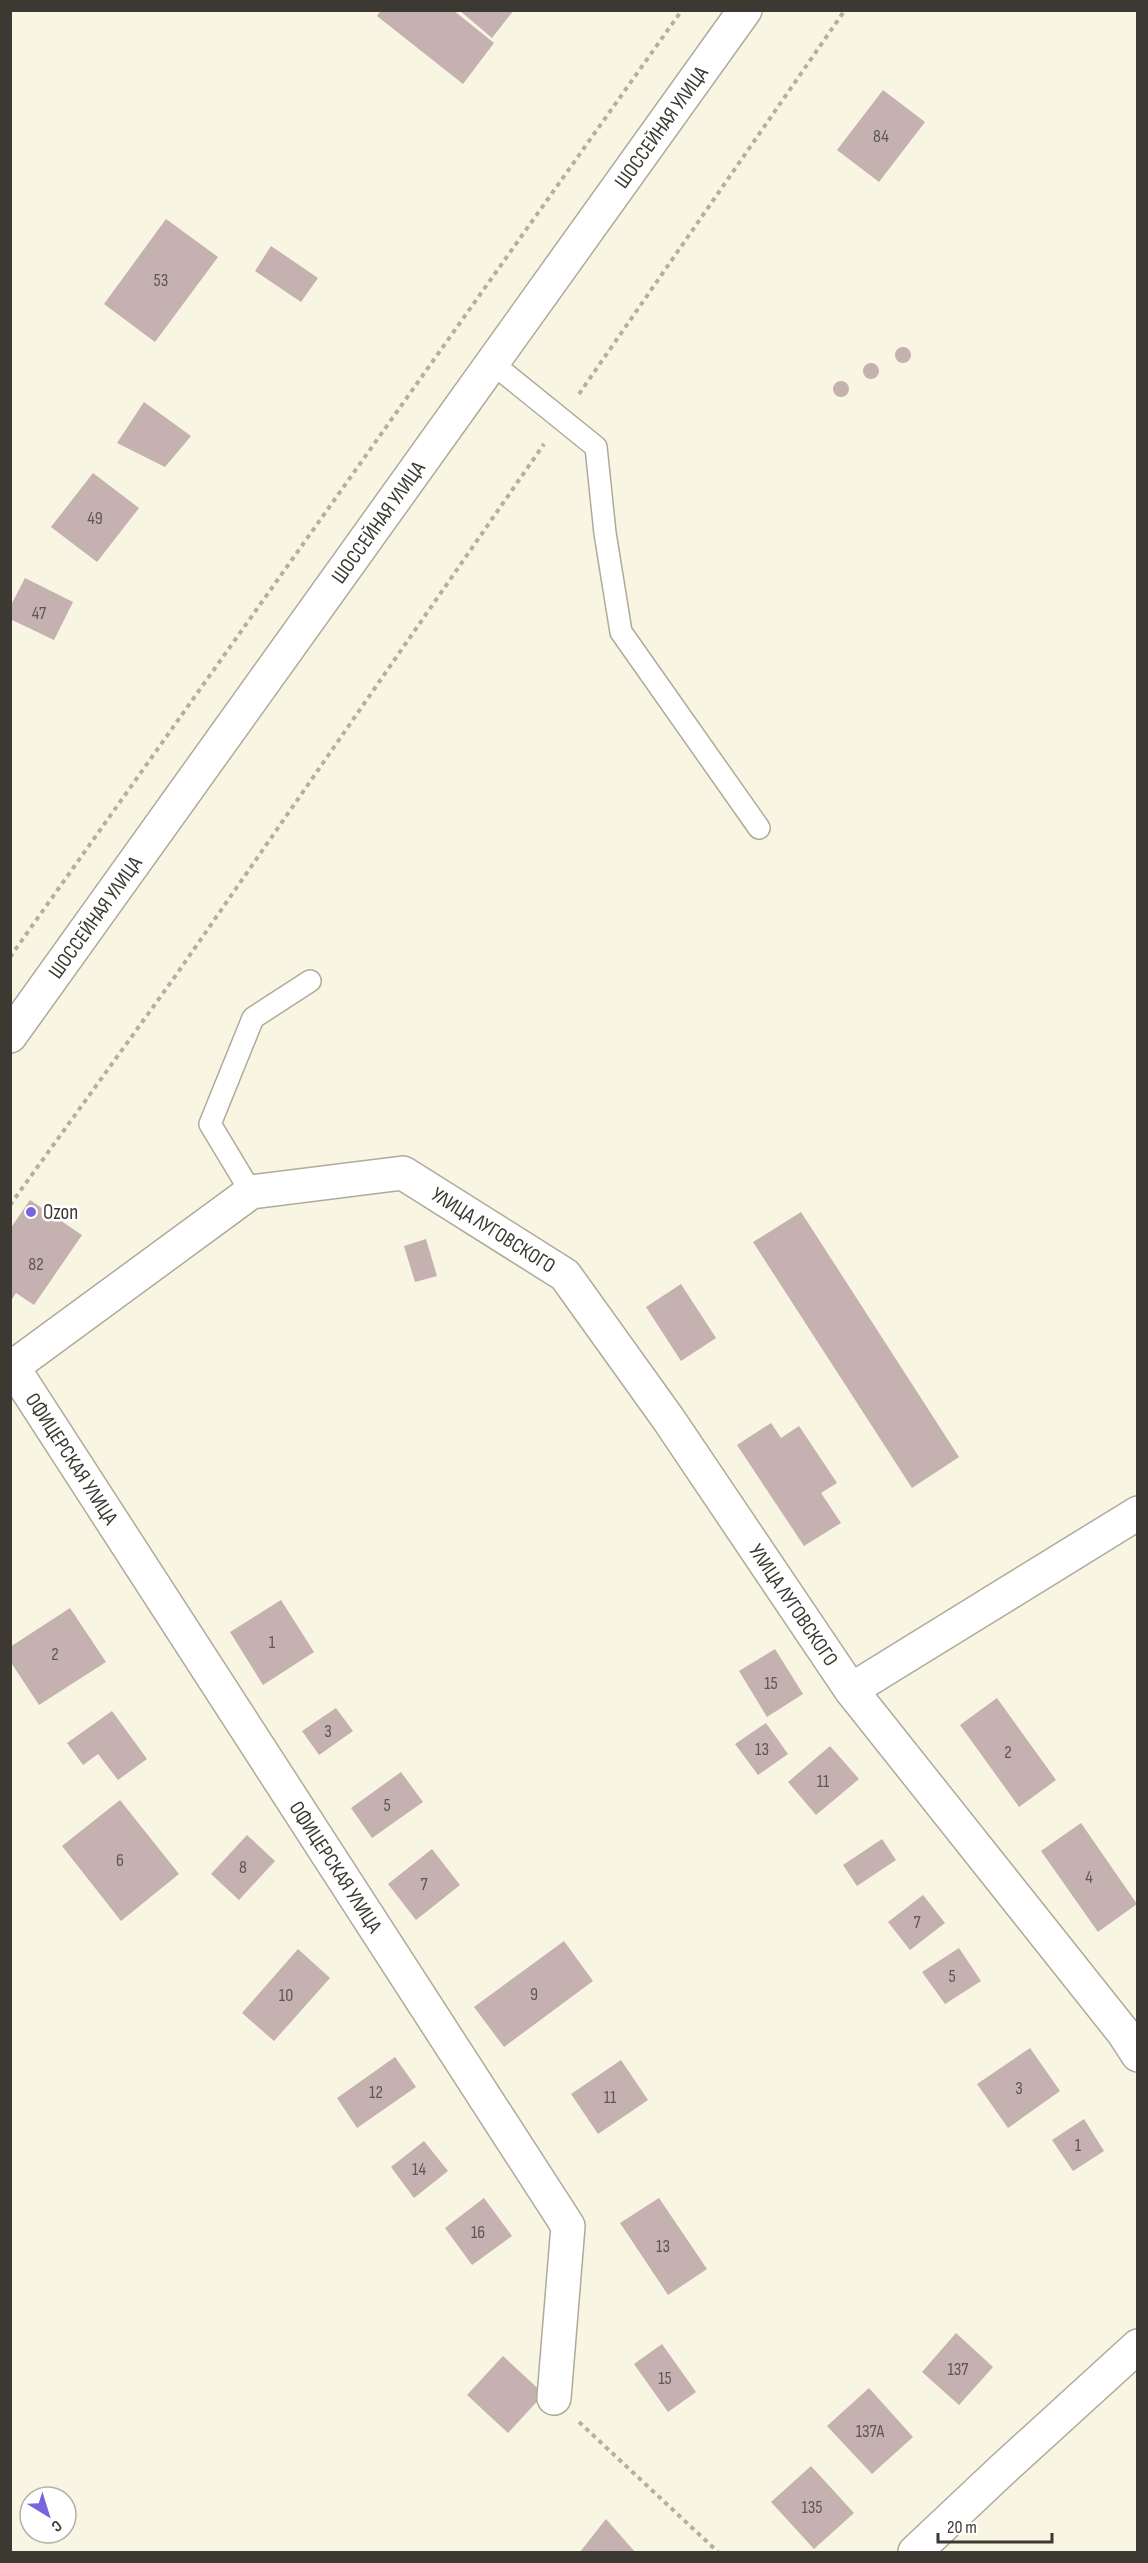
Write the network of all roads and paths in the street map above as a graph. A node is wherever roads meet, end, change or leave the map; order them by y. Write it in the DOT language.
graph roads {
  1 [pos="682,10"];
  2 [pos="745,10"];
  3 [pos="845,10"];
  4 [pos="492,363"];
  5 [pos="561,419"];
  6 [pos="759,828"];
  7 [pos="10,957"];
  8 [pos="310,981"];
  9 [pos="10,1036"];
  10 [pos="251,1192"];
  11 [pos="10,1205"];
  12 [pos="12,1364"];
  13 [pos="1137,1513"];
  14 [pos="851,1690"];
  15 [pos="1137,2055"];
  16 [pos="1137,2346"];
  17 [pos="554,2398"];
  18 [pos="718,2553"];
  19 [pos="915,2553"];
  1 -- 7 [label="path"];
  2 -- 4 [label="main road, ШОССЕЙНАЯ УЛИЦА"];
  3 -- 5 [label="path"];
  4 -- 5 [label="lane"];
  4 -- 9 [label="main road, ШОССЕЙНАЯ УЛИЦА"];
  5 -- 6 [label="lane"];
  5 -- 11 [label="path"];
  8 -- 10 [label="lane"];
  10 -- 12 [label="main road, УЛИЦА ЛУГОВСКОГО"];
  10 -- 14 [label="main road, УЛИЦА ЛУГОВСКОГО"];
  12 -- 17 [label="main road, ОФИЦЕРСКАЯ УЛИЦА"];
  13 -- 14 [label="main road"];
  14 -- 15 [label="main road, УЛИЦА ЛУГОВСКОГО"];
  16 -- 19 [label="main road"];
  17 -- 18 [label="path"];
}
